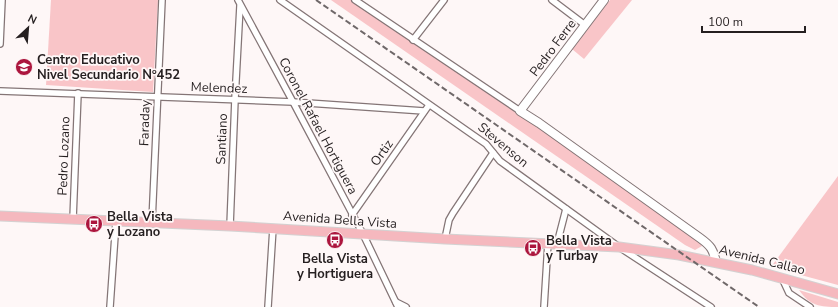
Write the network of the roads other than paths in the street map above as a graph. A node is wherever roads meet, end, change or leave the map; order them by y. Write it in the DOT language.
graph roads {
  1 [pos="2,0"];
  2 [pos="162,0"];
  3 [pos="280,0"];
  4 [pos="355,0"];
  5 [pos="444,0"];
  6 [pos="552,0"];
  7 [pos="604,0"];
  8 [pos="239,3"];
  9 [pos="585,25"];
  10 [pos="413,40"];
  11 [pos="0,44"];
  12 [pos="0,91"];
  13 [pos="78,93"];
  14 [pos="157,96"];
  15 [pos="235,100"];
  16 [pos="293,102"];
  17 [pos="429,105"];
  18 [pos="424,111"];
  19 [pos="520,111"];
  20 [pos="493,153"];
  21 [pos="566,209"];
  22 [pos="352,215"];
  23 [pos="0,216"];
  24 [pos="73,219"];
  25 [pos="116,220"];
  26 [pos="152,222"];
  27 [pos="230,226"];
  28 [pos="273,228"];
  29 [pos="362,234"];
  30 [pos="445,239"];
  31 [pos="553,243"];
  32 [pos="619,247"];
  33 [pos="678,255"];
  34 [pos="716,262"];
  35 [pos="782,278"];
  36 [pos="838,294"];
  37 [pos="397,304"];
  38 [pos="110,307"];
  39 [pos="268,307"];
  40 [pos="406,307"];
  41 [pos="544,307"];
  42 [pos="711,307"];
  43 [pos="810,307"];
  1 -- 11 [label="street"];
  2 -- 14 [label="street, Faraday"];
  3 -- 17 [label="street, Stevenson"];
  4 -- 10 [label="street"];
  5 -- 10 [label="street"];
  6 -- 9 [label="street"];
  7 -- 9 [label="street, Pedro Ferre"];
  8 -- 15 [label="street, Santiano"];
  8 -- 16 [label="street, Coronel Rafael Hortiguera"];
  9 -- 19 [label="street, Pedro Ferre"];
  10 -- 19 [label="street"];
  12 -- 13 [label="street, Melendez"];
  13 -- 14 [label="street, Melendez"];
  13 -- 24 [label="street, Pedro Lozano"];
  14 -- 15 [label="street, Melendez"];
  14 -- 26 [label="street, Faraday"];
  15 -- 16 [label="street, Melendez"];
  15 -- 27 [label="street, Santiano"];
  16 -- 18 [label="street, Melendez"];
  16 -- 22 [label="street, Coronel Rafael Hortiguera"];
  17 -- 18 [label="street, Ortiz"];
  17 -- 20 [label="street, Stevenson"];
  18 -- 22 [label="street, Ortiz"];
  19 -- 34 [label="street"];
  20 -- 21 [label="street, Stevenson"];
  20 -- 30 [label="street"];
  21 -- 31 [label="street"];
  21 -- 32 [label="street, Stevenson"];
  22 -- 29 [label="street, Coronel Rafael Hortiguera"];
  23 -- 24 [label="main road, Avenida Bella Vista"];
  24 -- 25 [label="main road, Avenida Bella Vista"];
  25 -- 26 [label="main road, Avenida Bella Vista"];
  25 -- 38 [label="street"];
  26 -- 27 [label="main road, Avenida Bella Vista"];
  27 -- 28 [label="main road, Avenida Bella Vista"];
  28 -- 29 [label="main road, Avenida Bella Vista"];
  28 -- 39 [label="street"];
  29 -- 30 [label="main road, Avenida Bella Vista"];
  29 -- 37 [label="street, Coronel Rafael Hortiguera"];
  30 -- 31 [label="main road, Avenida Bella Vista"];
  31 -- 32 [label="main road, Avenida Bella Vista"];
  31 -- 41 [label="street"];
  32 -- 33 [label="main road, Avenida Bella Vista"];
  32 -- 42 [label="street, Stevenson"];
  33 -- 34 [label="main road, Avenida Callao"];
  34 -- 35 [label="main road, Avenida Callao"];
  35 -- 36 [label="main road, Avenida Callao"];
  35 -- 43 [label="street"];
  37 -- 40 [label="street"];
}
